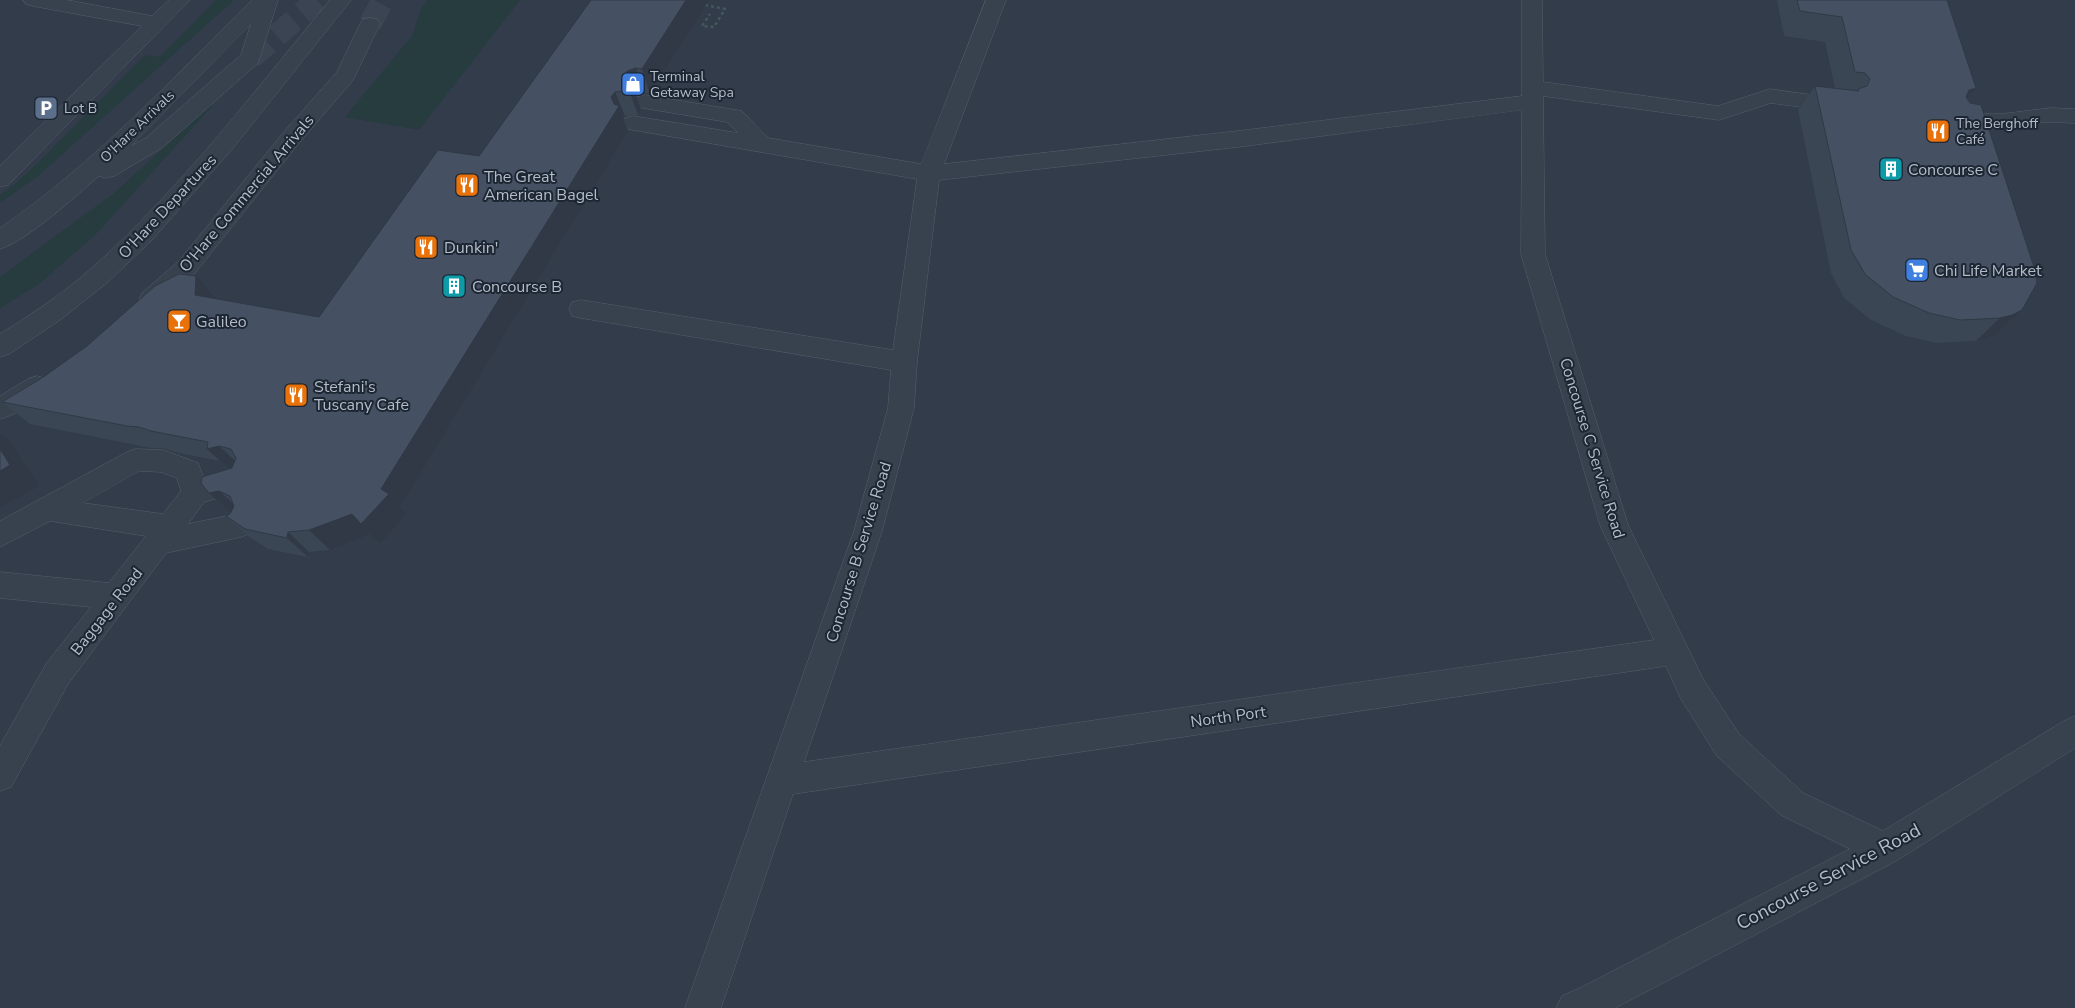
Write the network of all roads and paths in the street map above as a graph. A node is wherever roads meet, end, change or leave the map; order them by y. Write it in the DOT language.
graph roads {
  1 [pos="33,0"];
  2 [pos="180,0"];
  3 [pos="263,0"];
  4 [pos="268,0"];
  5 [pos="341,0"];
  6 [pos="996,0"];
  7 [pos="1532,0"];
  8 [pos="705,5"];
  9 [pos="710,14"];
  10 [pos="157,23"];
  11 [pos="370,24"];
  12 [pos="1532,95"];
  13 [pos="645,102"];
  14 [pos="1839,105"];
  15 [pos="2075,116"];
  16 [pos="1958,121"];
  17 [pos="633,123"];
  18 [pos="761,144"];
  19 [pos="929,173"];
  20 [pos="0,179"];
  21 [pos="65,192"];
  22 [pos="0,240"];
  23 [pos="581,309"];
  24 [pos="132,316"];
  25 [pos="0,347"];
  26 [pos="904,362"];
  27 [pos="52,376"];
  28 [pos="0,409"];
  29 [pos="242,480"];
  30 [pos="195,494"];
  31 [pos="45,509"];
  32 [pos="241,525"];
  33 [pos="164,534"];
  34 [pos="0,535"];
  35 [pos="0,585"];
  36 [pos="116,597"];
  37 [pos="1673,651"];
  38 [pos="2075,731"];
  39 [pos="0,776"];
  40 [pos="782,780"];
  41 [pos="1884,849"];
  42 [pos="703,1008"];
  43 [pos="1574,1008"];
  1 -- 10 [label="street"];
  2 -- 10 [label="street"];
  3 -- 21 [label="street, O'Hare Arrivals"];
  4 -- 21 [label="street"];
  5 -- 25 [label="street, O'Hare Departures"];
  6 -- 19 [label="street, Concourse B Service Road"];
  7 -- 12 [label="street, Concourse C Service Road"];
  8 -- 9 [label="path"];
  10 -- 20 [label="street"];
  11 -- 24 [label="street, O'Hare Commercial Arrivals"];
  12 -- 14 [label="street"];
  12 -- 19 [label="street"];
  12 -- 37 [label="street, Concourse C Service Road"];
  13 -- 18 [label="street"];
  15 -- 16 [label="street"];
  17 -- 18 [label="street"];
  18 -- 19 [label="street"];
  19 -- 26 [label="street, Concourse B Service Road"];
  21 -- 22 [label="street, O'Hare Arrivals"];
  23 -- 26 [label="street"];
  26 -- 40 [label="street, Concourse B Service Road"];
  27 -- 28 [label="street"];
  29 -- 30 [label="street"];
  30 -- 31 [label="street"];
  30 -- 33 [label="street, Baggage Road"];
  31 -- 33 [label="street"];
  31 -- 34 [label="street"];
  32 -- 33 [label="street"];
  33 -- 36 [label="street, Baggage Road"];
  35 -- 36 [label="street"];
  36 -- 39 [label="street, Baggage Road"];
  37 -- 40 [label="street, North Port"];
  37 -- 41 [label="street, Concourse C Service Road"];
  38 -- 41 [label="street, Concourse Service Road"];
  40 -- 42 [label="street, Concourse B Service Road"];
  41 -- 43 [label="street, Concourse Service Road"];
}
